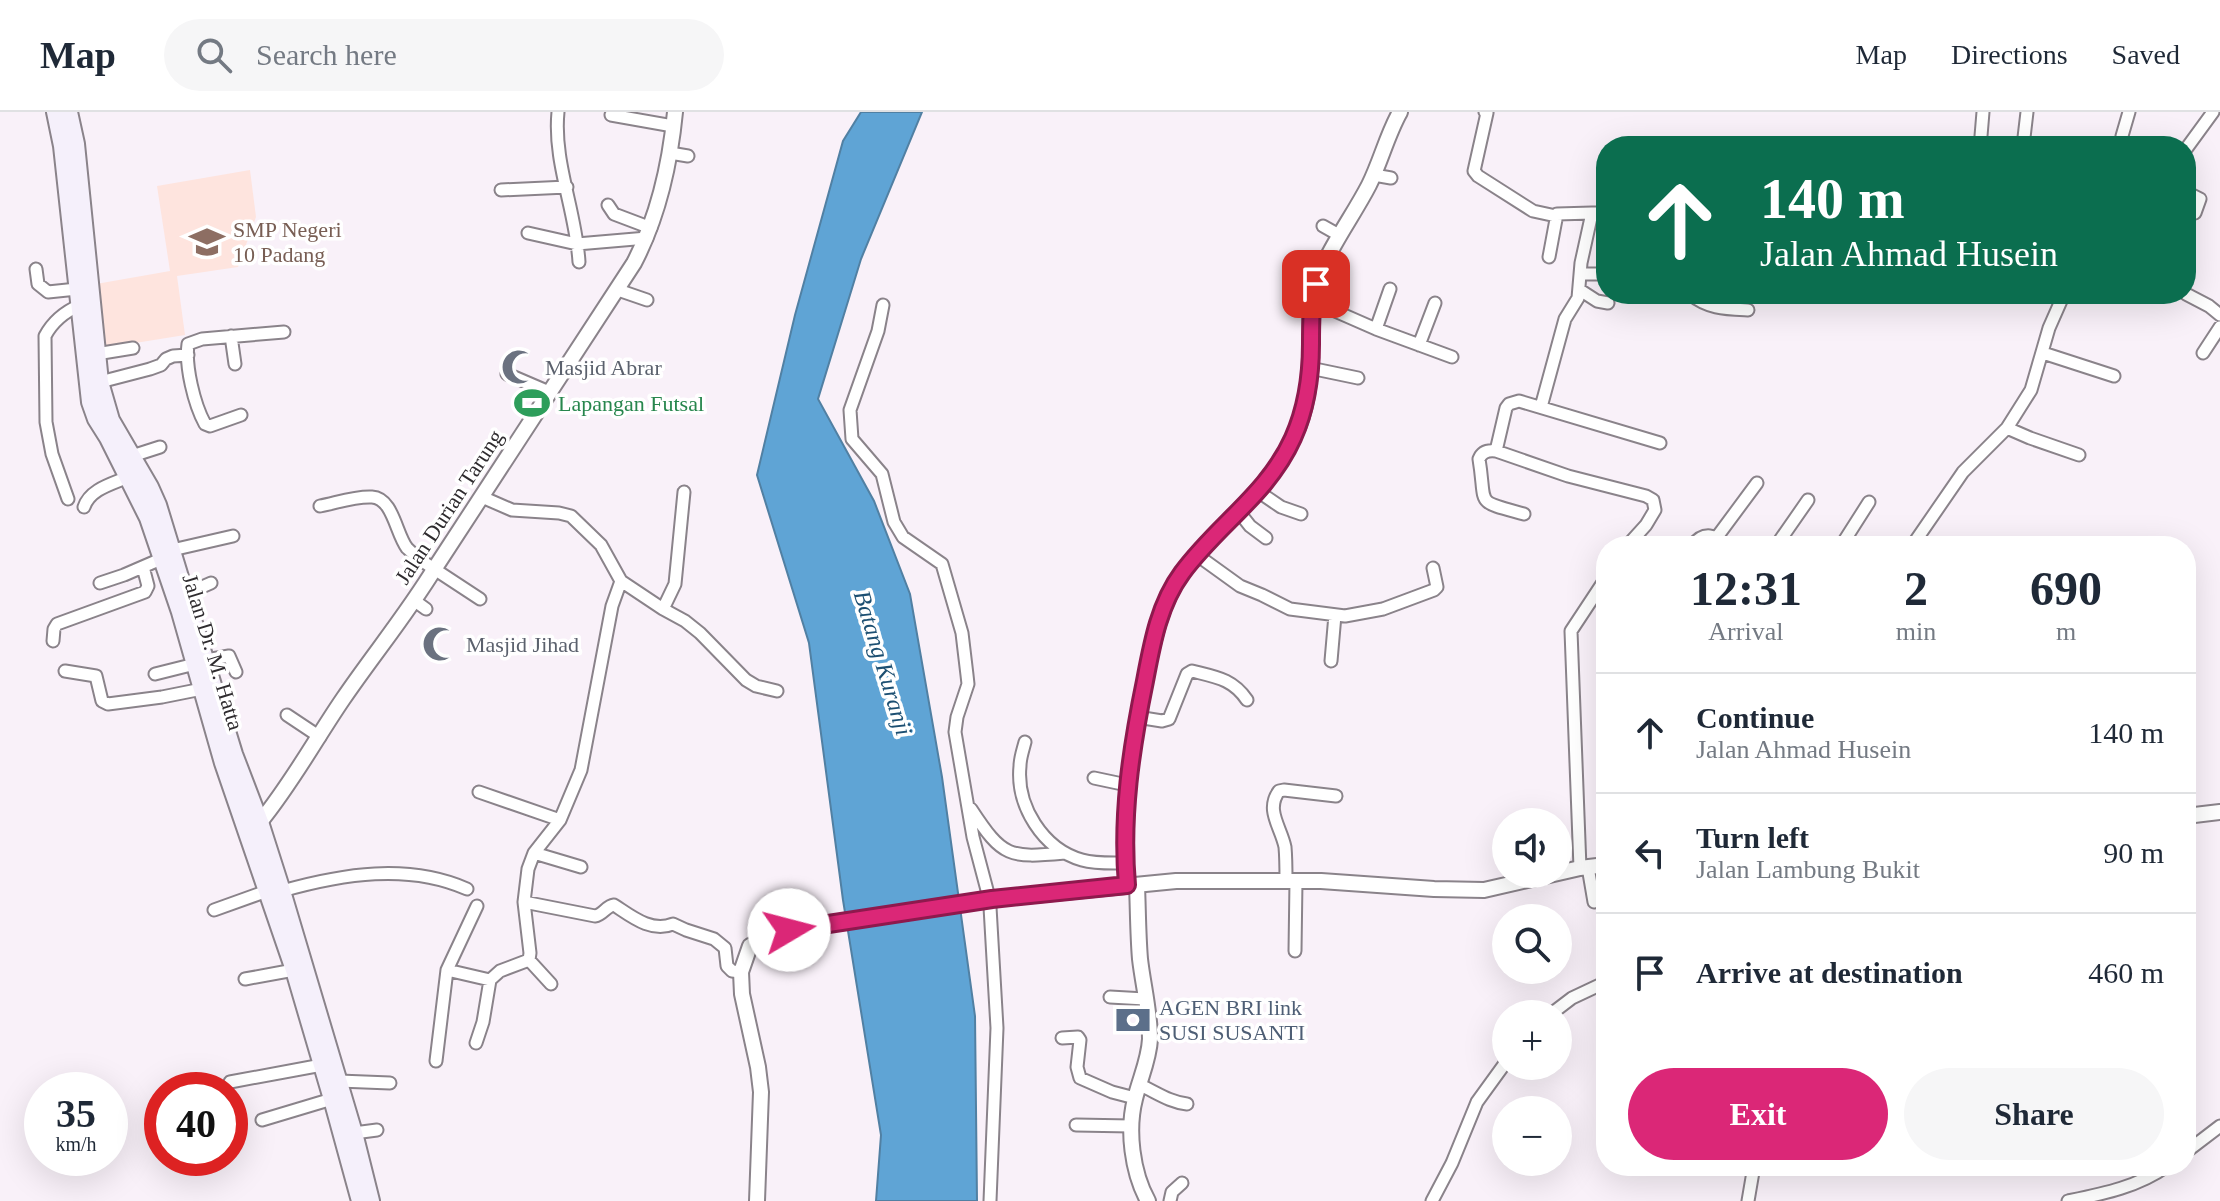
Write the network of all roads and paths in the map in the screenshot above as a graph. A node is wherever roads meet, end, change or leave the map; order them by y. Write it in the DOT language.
graph roads {
  1 [pos="55,112"];
  2 [pos="69,112"];
  3 [pos="558,112"];
  4 [pos="1400,112"];
  5 [pos="1485,112"];
  6 [pos="1983,112"];
  7 [pos="2027,112"];
  8 [pos="2129,112"];
  9 [pos="2213,112"];
  10 [pos="611,115"];
  11 [pos="674,119"];
  12 [pos="1981,136"];
  13 [pos="2024,136"];
  14 [pos="2122,136"];
  15 [pos="2195,136"];
  16 [pos="670,153"];
  17 [pos="688,156"];
  18 [pos="1374,175"];
  19 [pos="1391,178"];
  20 [pos="567,187"];
  21 [pos="501,190"];
  22 [pos="608,205"];
  23 [pos="1592,213"];
  24 [pos="1596,213"];
  25 [pos="1556,216"];
  26 [pos="1323,226"];
  27 [pos="528,233"];
  28 [pos="649,233"];
  29 [pos="1339,235"];
  30 [pos="577,244"];
  31 [pos="1549,257"];
  32 [pos="579,262"];
  33 [pos="36,269"];
  34 [pos="1581,274"];
  35 [pos="1596,274"];
  36 [pos="1390,289"];
  37 [pos="618,290"];
  38 [pos="1580,290"];
  39 [pos="78,297"];
  40 [pos="2196,299"];
  41 [pos="647,300"];
  42 [pos="1596,300"];
  43 [pos="1312,301"];
  44 [pos="1435,303"];
  45 [pos="1706,304"];
  46 [pos="2060,304"];
  47 [pos="883,305"];
  48 [pos="1748,310"];
  49 [pos="2220,315"];
  50 [pos="2220,327"];
  51 [pos="1376,329"];
  52 [pos="284,332"];
  53 [pos="231,336"];
  54 [pos="1419,345"];
  55 [pos="133,348"];
  56 [pos="2043,353"];
  57 [pos="2203,353"];
  58 [pos="96,354"];
  59 [pos="188,355"];
  60 [pos="1452,357"];
  61 [pos="235,364"];
  62 [pos="1310,368"];
  63 [pos="507,374"];
  64 [pos="2114,376"];
  65 [pos="1358,378"];
  66 [pos="100,382"];
  67 [pos="549,392"];
  68 [pos="1541,407"];
  69 [pos="241,415"];
  70 [pos="2007,428"];
  71 [pos="1660,443"];
  72 [pos="160,447"];
  73 [pos="1496,451"];
  74 [pos="2079,455"];
  75 [pos="132,456"];
  76 [pos="128,477"];
  77 [pos="1757,483"];
  78 [pos="684,492"];
  79 [pos="1259,492"];
  80 [pos="482,497"];
  81 [pos="68,499"];
  82 [pos="1808,500"];
  83 [pos="1869,502"];
  84 [pos="320,506"];
  85 [pos="84,507"];
  86 [pos="1239,512"];
  87 [pos="1301,514"];
  88 [pos="1524,514"];
  89 [pos="233,536"];
  90 [pos="1636,536"];
  91 [pos="1718,536"];
  92 [pos="1783,536"];
  93 [pos="1847,536"];
  94 [pos="1919,536"];
  95 [pos="1266,538"];
  96 [pos="167,554"];
  97 [pos="1197,555"];
  98 [pos="143,567"];
  99 [pos="435,568"];
  100 [pos="1433,568"];
  101 [pos="621,581"];
  102 [pos="100,583"];
  103 [pos="211,583"];
  104 [pos="1596,593"];
  105 [pos="186,594"];
  106 [pos="480,599"];
  107 [pos="663,609"];
  108 [pos="1335,615"];
  109 [pos="53,641"];
  110 [pos="1331,661"];
  111 [pos="200,662"];
  112 [pos="65,671"];
  113 [pos="236,672"];
  114 [pos="155,674"];
  115 [pos="202,689"];
  116 [pos="777,691"];
  117 [pos="1247,700"];
  118 [pos="216,714"];
  119 [pos="287,715"];
  120 [pos="1137,717"];
  121 [pos="320,737"];
  122 [pos="1025,742"];
  123 [pos="1094,778"];
  124 [pos="1127,785"];
  125 [pos="479,792"];
  126 [pos="1336,796"];
  127 [pos="968,804"];
  128 [pos="2220,812"];
  129 [pos="2196,815"];
  130 [pos="560,820"];
  131 [pos="260,822"];
  132 [pos="534,853"];
  133 [pos="1065,853"];
  134 [pos="1126,863"];
  135 [pos="1596,866"];
  136 [pos="581,867"];
  137 [pos="1584,867"];
  138 [pos="1291,881"];
  139 [pos="1132,885"];
  140 [pos="467,889"];
  141 [pos="275,891"];
  142 [pos="524,902"];
  143 [pos="1594,902"];
  144 [pos="477,906"];
  145 [pos="214,910"];
  146 [pos="1295,951"];
  147 [pos="529,960"];
  148 [pos="294,970"];
  149 [pos="447,970"];
  150 [pos="741,972"];
  151 [pos="245,979"];
  152 [pos="490,980"];
  153 [pos="551,984"];
  154 [pos="1596,987"];
  155 [pos="1110,997"];
  156 [pos="1145,999"];
  157 [pos="1569,1000"];
  158 [pos="1062,1038"];
  159 [pos="476,1043"];
  160 [pos="436,1061"];
  161 [pos="322,1065"];
  162 [pos="248,1079"];
  163 [pos="1493,1080"];
  164 [pos="339,1081"];
  165 [pos="390,1083"];
  166 [pos="1137,1092"];
  167 [pos="332,1099"];
  168 [pos="1187,1104"];
  169 [pos="262,1120"];
  170 [pos="1076,1125"];
  171 [pos="1131,1126"];
  172 [pos="2220,1126"];
  173 [pos="377,1130"];
  174 [pos="350,1132"];
  175 [pos="2196,1144"];
  176 [pos="1752,1176"];
  177 [pos="2150,1176"];
  178 [pos="1182,1183"];
  179 [pos="360,1201"];
  180 [pos="371,1201"];
  181 [pos="757,1201"];
  182 [pos="990,1201"];
  183 [pos="1148,1201"];
  184 [pos="1170,1201"];
  185 [pos="1432,1201"];
  186 [pos="1748,1201"];
  187 [pos="2068,1201"];
  1 -- 39 [label="main road, Jalan Dr. M. Hatta"];
  2 -- 58 [label="main road, Jalan Dr. M. Hatta"];
  3 -- 20 [label="street"];
  4 -- 18 [label="street"];
  5 -- 25 [label="street"];
  6 -- 12 [label="street"];
  7 -- 13 [label="street"];
  8 -- 14 [label="street"];
  9 -- 15 [label="street"];
  10 -- 11 [label="street"];
  11 -- 16 [label="street, Jalan Durian Tarung"];
  16 -- 17 [label="street"];
  16 -- 28 [label="street, Jalan Durian Tarung"];
  18 -- 19 [label="street"];
  18 -- 29 [label="street"];
  20 -- 21 [label="street"];
  20 -- 30 [label="street"];
  22 -- 28 [label="street"];
  23 -- 24 [label="street"];
  23 -- 25 [label="street"];
  23 -- 34 [label="street"];
  25 -- 31 [label="street"];
  26 -- 29 [label="street"];
  27 -- 30 [label="street"];
  28 -- 30 [label="street"];
  28 -- 37 [label="street, Jalan Durian Tarung"];
  29 -- 43 [label="street"];
  30 -- 32 [label="street"];
  33 -- 39 [label="street"];
  34 -- 35 [label="street"];
  34 -- 38 [label="street"];
  36 -- 51 [label="street"];
  37 -- 41 [label="street"];
  37 -- 67 [label="street, Jalan Durian Tarung"];
  38 -- 42 [label="street"];
  38 -- 68 [label="street"];
  39 -- 76 [label="main road, Jalan Dr. M. Hatta"];
  39 -- 81 [label="street"];
  40 -- 49 [label="street"];
  43 -- 51 [label="street"];
  43 -- 62 [label="street"];
  44 -- 54 [label="street"];
  45 -- 48 [label="street"];
  46 -- 56 [label="street"];
  47 -- 127 [label="street"];
  50 -- 57 [label="street"];
  51 -- 54 [label="street"];
  52 -- 53 [label="street"];
  53 -- 59 [label="street"];
  53 -- 61 [label="street"];
  54 -- 60 [label="street"];
  55 -- 58 [label="street"];
  56 -- 64 [label="street"];
  56 -- 70 [label="street"];
  58 -- 66 [label="main road, Jalan Dr. M. Hatta"];
  59 -- 66 [label="street"];
  59 -- 69 [label="street"];
  62 -- 65 [label="street"];
  62 -- 79 [label="street"];
  63 -- 67 [label="street"];
  66 -- 75 [label="main road, Jalan Dr. M. Hatta"];
  67 -- 80 [label="street, Jalan Durian Tarung"];
  68 -- 71 [label="street"];
  68 -- 73 [label="street"];
  70 -- 74 [label="street"];
  70 -- 94 [label="street"];
  72 -- 75 [label="street"];
  73 -- 88 [label="street"];
  73 -- 90 [label="street"];
  75 -- 96 [label="main road, Jalan Dr. M. Hatta"];
  76 -- 85 [label="street"];
  76 -- 96 [label="main road, Jalan Dr. M. Hatta"];
  77 -- 91 [label="street"];
  78 -- 107 [label="street"];
  79 -- 86 [label="street"];
  79 -- 87 [label="street"];
  80 -- 99 [label="street, Jalan Durian Tarung"];
  80 -- 101 [label="street"];
  82 -- 92 [label="street"];
  83 -- 93 [label="street"];
  84 -- 99 [label="street"];
  86 -- 95 [label="street"];
  86 -- 97 [label="street"];
  89 -- 96 [label="street"];
  96 -- 98 [label="street"];
  96 -- 105 [label="main road, Jalan Dr. M. Hatta"];
  96 -- 111 [label="main road, Jalan Dr. M. Hatta"];
  97 -- 108 [label="street"];
  97 -- 120 [label="street"];
  98 -- 102 [label="street"];
  98 -- 109 [label="street"];
  99 -- 106 [label="street"];
  99 -- 121 [label="street, Jalan Durian Tarung"];
  100 -- 108 [label="street"];
  101 -- 107 [label="street"];
  101 -- 130 [label="street"];
  103 -- 105 [label="street"];
  104 -- 137 [label="street"];
  105 -- 111 [label="main road, Jalan Dr. M. Hatta"];
  107 -- 116 [label="street"];
  108 -- 110 [label="street"];
  111 -- 113 [label="street"];
  111 -- 114 [label="street"];
  111 -- 115 [label="main road, Jalan Dr. M. Hatta"];
  111 -- 118 [label="main road, Jalan Dr. M. Hatta"];
  112 -- 115 [label="street"];
  115 -- 118 [label="main road, Jalan Dr. M. Hatta"];
  117 -- 120 [label="street"];
  118 -- 131 [label="main road, Jalan Dr. M. Hatta"];
  118 -- 141 [label="main road, Jalan Dr. M. Hatta"];
  119 -- 121 [label="street"];
  120 -- 124 [label="street"];
  121 -- 131 [label="street, Jalan Durian Tarung"];
  122 -- 133 [label="street"];
  123 -- 124 [label="street"];
  124 -- 134 [label="street"];
  125 -- 130 [label="street"];
  126 -- 138 [label="street"];
  127 -- 133 [label="street"];
  127 -- 182 [label="street"];
  128 -- 129 [label="street"];
  130 -- 132 [label="street"];
  131 -- 141 [label="main road, Jalan Dr. M. Hatta"];
  132 -- 136 [label="street"];
  132 -- 142 [label="street"];
  133 -- 134 [label="street"];
  134 -- 139 [label="street"];
  135 -- 137 [label="street"];
  137 -- 138 [label="street"];
  137 -- 143 [label="street"];
  138 -- 139 [label="street"];
  138 -- 146 [label="street"];
  139 -- 150 [label="street, bridge"];
  139 -- 156 [label="street"];
  140 -- 141 [label="street"];
  141 -- 145 [label="street"];
  141 -- 148 [label="main road, Jalan Dr. M. Hatta"];
  141 -- 164 [label="main road, Jalan Dr. M. Hatta"];
  142 -- 147 [label="street"];
  142 -- 150 [label="street"];
  144 -- 149 [label="street"];
  147 -- 152 [label="street"];
  147 -- 153 [label="street"];
  148 -- 151 [label="street"];
  148 -- 161 [label="main road, Jalan Dr. M. Hatta"];
  149 -- 152 [label="street"];
  149 -- 160 [label="street"];
  150 -- 181 [label="street"];
  152 -- 159 [label="street"];
  154 -- 157 [label="street"];
  155 -- 156 [label="street"];
  156 -- 166 [label="street"];
  158 -- 166 [label="street"];
  161 -- 162 [label="street"];
  161 -- 167 [label="main road, Jalan Dr. M. Hatta"];
  163 -- 185 [label="street"];
  164 -- 165 [label="street"];
  164 -- 174 [label="main road, Jalan Dr. M. Hatta"];
  166 -- 168 [label="street"];
  166 -- 171 [label="street"];
  167 -- 169 [label="street"];
  167 -- 174 [label="main road, Jalan Dr. M. Hatta"];
  170 -- 171 [label="street"];
  171 -- 183 [label="street"];
  172 -- 175 [label="street"];
  173 -- 174 [label="street"];
  174 -- 179 [label="main road, Jalan Dr. M. Hatta"];
  174 -- 180 [label="main road, Jalan Dr. M. Hatta"];
  176 -- 186 [label="street"];
  177 -- 187 [label="street"];
  178 -- 184 [label="street"];
}
